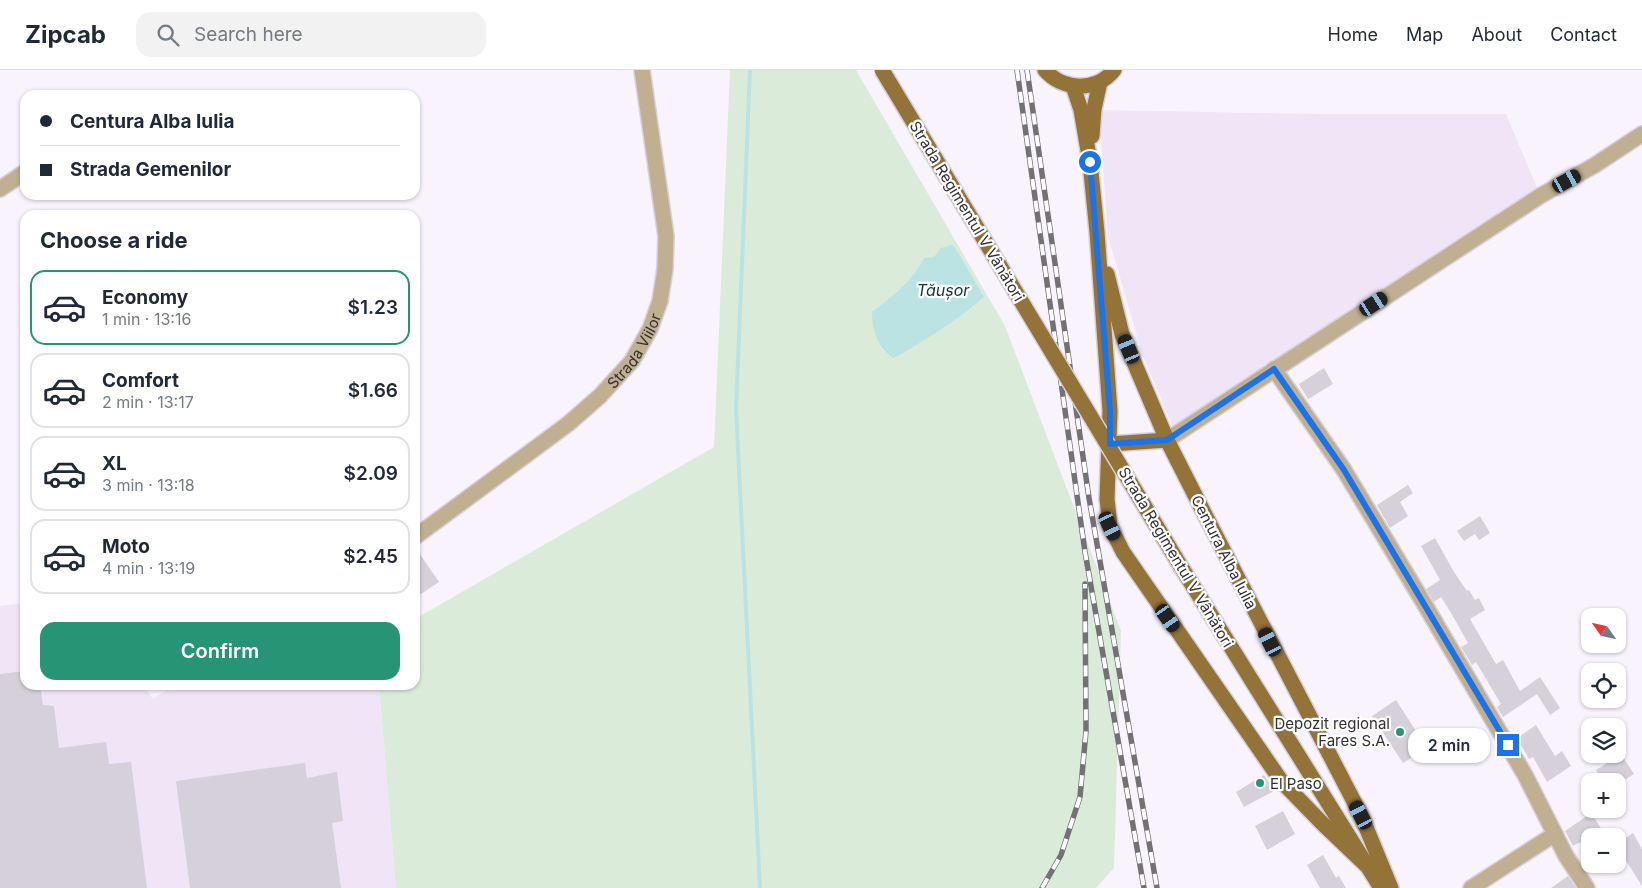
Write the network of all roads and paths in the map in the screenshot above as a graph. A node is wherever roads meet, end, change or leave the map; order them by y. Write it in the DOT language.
graph roads {
  1 [pos="642,70"];
  2 [pos="882,70"];
  3 [pos="1046,70"];
  4 [pos="1114,70"];
  5 [pos="1100,82"];
  6 [pos="1073,86"];
  7 [pos="1642,134"];
  8 [pos="1090,162"];
  9 [pos="20,175"];
  10 [pos="0,189"];
  11 [pos="1097,232"];
  12 [pos="1274,369"];
  13 [pos="1167,440"];
  14 [pos="1110,444"];
  15 [pos="420,533"];
  16 [pos="1555,834"];
  17 [pos="1366,864"];
  18 [pos="1381,888"];
  19 [pos="1391,888"];
  20 [pos="1471,888"];
  21 [pos="1587,888"];
  1 -- 15 [label="street, Strada Viilor"];
  2 -- 17 [label="main road, Strada Regimentul V Vânători, bridge"];
  3 -- 6 [label="main road"];
  4 -- 5 [label="main road"];
  5 -- 6 [label="main road"];
  5 -- 8 [label="main road, Centura Alba Iulia"];
  6 -- 8 [label="main road, Centura Alba Iulia"];
  7 -- 12 [label="street"];
  8 -- 11 [label="main road, Centura Alba Iulia"];
  9 -- 10 [label="street"];
  11 -- 13 [label="main road, Centura Alba Iulia"];
  11 -- 14 [label="main road, Centura Alba Iulia"];
  12 -- 13 [label="street"];
  12 -- 16 [label="street"];
  13 -- 14 [label="main road"];
  13 -- 19 [label="main road, Centura Alba Iulia"];
  14 -- 17 [label="main road, Centura Alba Iulia"];
  16 -- 20 [label="street"];
  16 -- 21 [label="street"];
  17 -- 18 [label="main road, Strada Regimentul V Vânători"];
}
